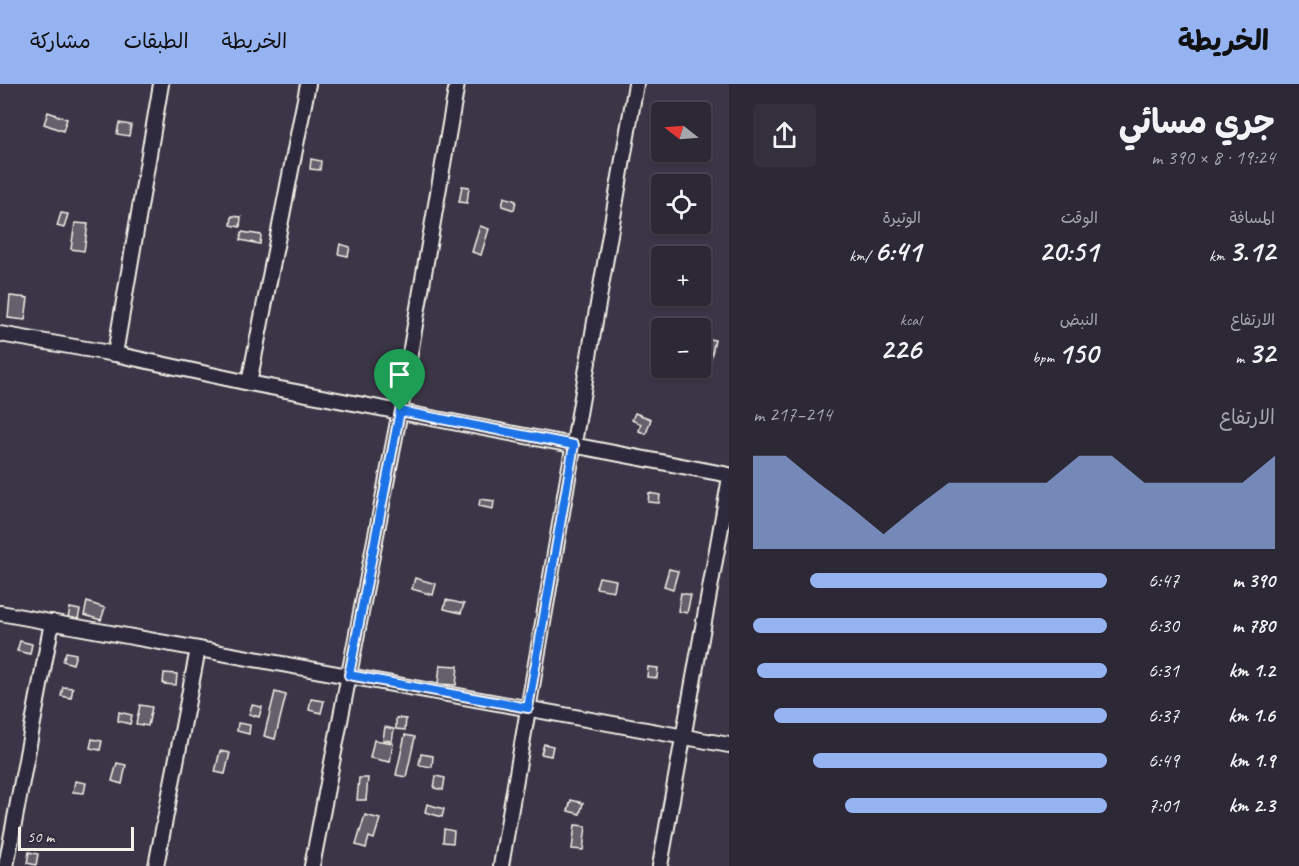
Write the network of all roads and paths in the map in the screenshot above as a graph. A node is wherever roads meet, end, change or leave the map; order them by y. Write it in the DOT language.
graph roads {
  1 [pos="161,84"];
  2 [pos="308,84"];
  3 [pos="457,84"];
  4 [pos="636,84"];
  5 [pos="0,334"];
  6 [pos="115,354"];
  7 [pos="249,382"];
  8 [pos="400,411"];
  9 [pos="574,445"];
  10 [pos="729,475"];
  11 [pos="729,483"];
  12 [pos="0,613"];
  13 [pos="52,622"];
  14 [pos="198,649"];
  15 [pos="349,675"];
  16 [pos="528,708"];
  17 [pos="683,736"];
  18 [pos="729,745"];
  19 [pos="6,866"];
  20 [pos="156,866"];
  21 [pos="312,866"];
  22 [pos="501,866"];
  23 [pos="660,866"];
  1 -- 6 [label="street"];
  2 -- 7 [label="street"];
  3 -- 8 [label="street"];
  4 -- 9 [label="street"];
  5 -- 6 [label="street"];
  6 -- 7 [label="street"];
  7 -- 8 [label="street"];
  8 -- 9 [label="street"];
  8 -- 15 [label="street"];
  9 -- 10 [label="street"];
  9 -- 16 [label="street"];
  11 -- 17 [label="street"];
  12 -- 13 [label="street"];
  13 -- 14 [label="street"];
  13 -- 19 [label="street"];
  14 -- 15 [label="street"];
  14 -- 20 [label="street"];
  15 -- 16 [label="street"];
  15 -- 21 [label="street"];
  16 -- 17 [label="street"];
  16 -- 22 [label="street"];
  17 -- 18 [label="street"];
  17 -- 23 [label="street"];
}
